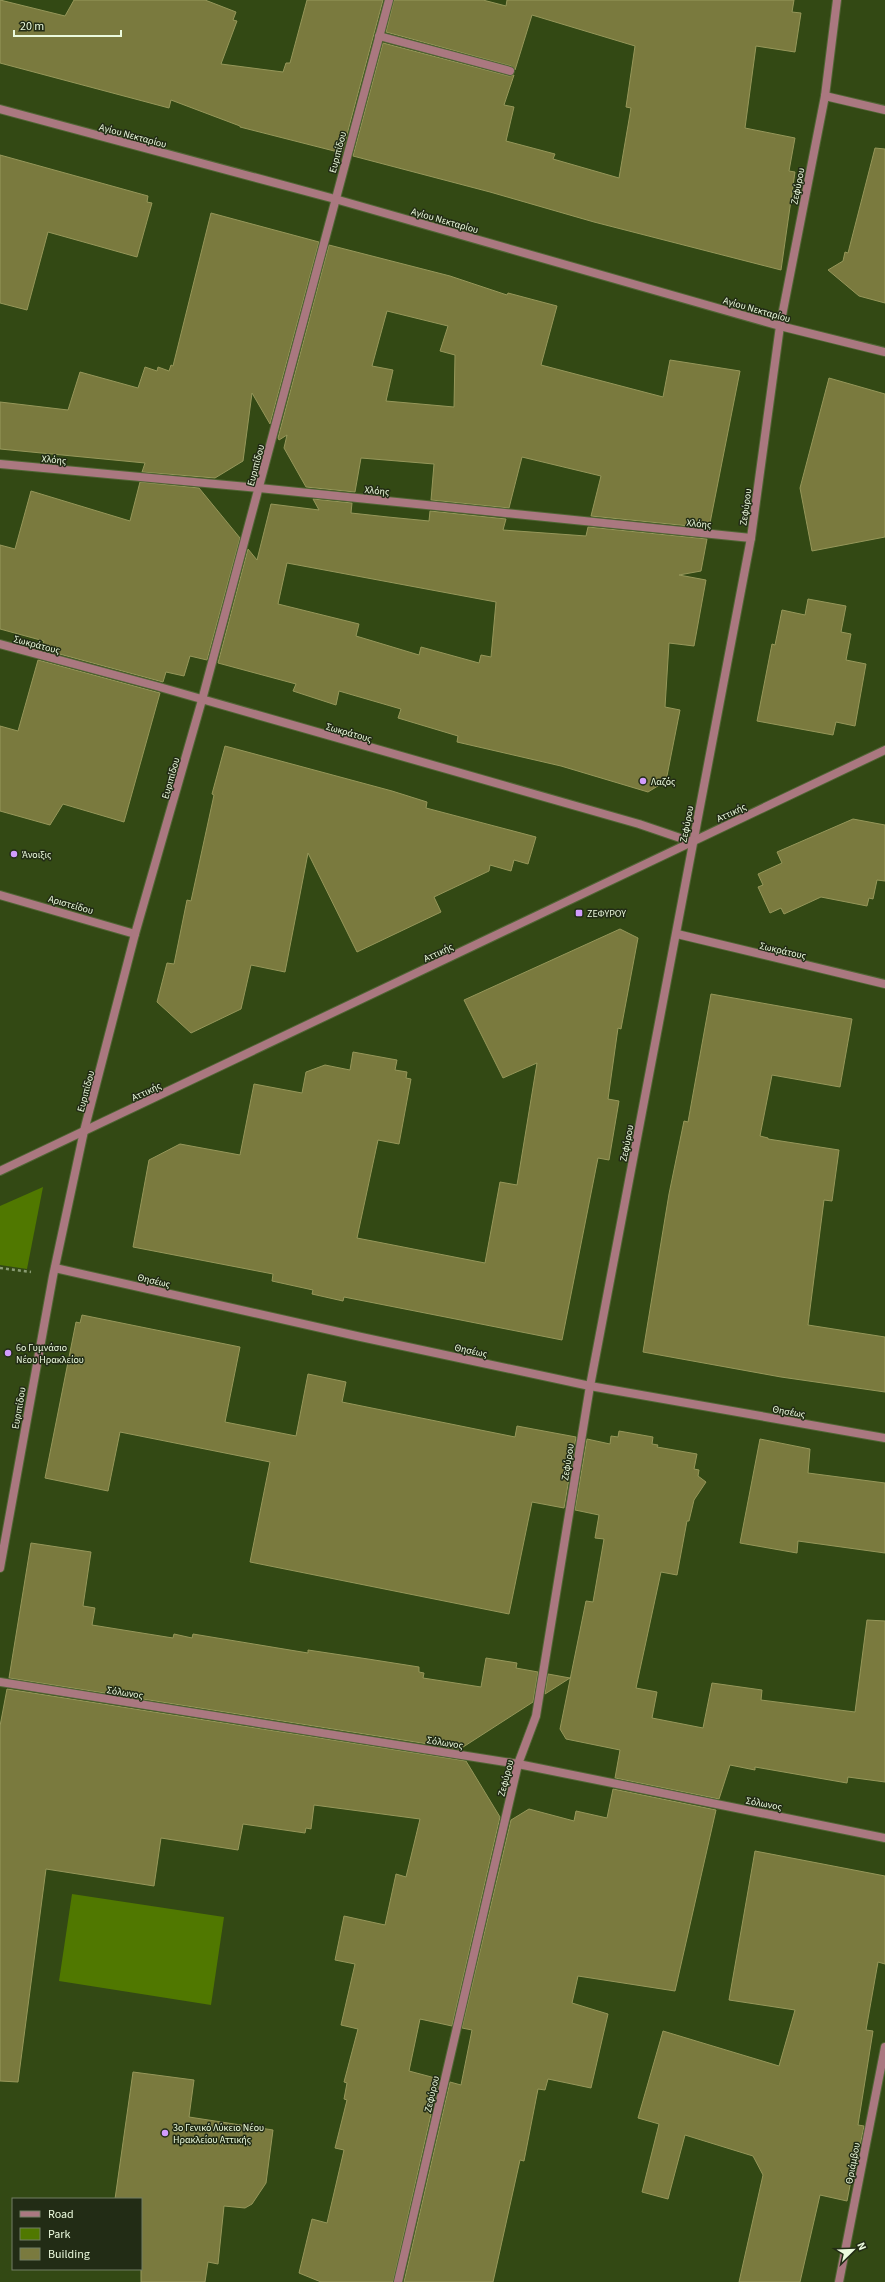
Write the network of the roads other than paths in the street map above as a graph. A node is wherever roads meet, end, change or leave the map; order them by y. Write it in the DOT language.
graph roads {
  1 [pos="389,0"];
  2 [pos="837,0"];
  3 [pos="379,36"];
  4 [pos="510,71"];
  5 [pos="825,96"];
  6 [pos="0,109"];
  7 [pos="885,110"];
  8 [pos="334,199"];
  9 [pos="780,326"];
  10 [pos="885,352"];
  11 [pos="0,464"];
  12 [pos="259,488"];
  13 [pos="751,538"];
  14 [pos="0,644"];
  15 [pos="202,700"];
  16 [pos="885,750"];
  17 [pos="692,842"];
  18 [pos="0,895"];
  19 [pos="135,934"];
  20 [pos="677,934"];
  21 [pos="885,984"];
  22 [pos="84,1131"];
  23 [pos="0,1171"];
  24 [pos="54,1272"];
  25 [pos="590,1386"];
  26 [pos="885,1438"];
  27 [pos="0,1568"];
  28 [pos="0,1682"];
  29 [pos="518,1764"];
  30 [pos="885,1838"];
  31 [pos="885,2047"];
  32 [pos="398,2282"];
  33 [pos="838,2282"];
  1 -- 3 [label="street, Ευριπίδου"];
  2 -- 5 [label="street, Ζεφύρου"];
  3 -- 4 [label="street"];
  3 -- 8 [label="street, Ευριπίδου"];
  5 -- 7 [label="street"];
  5 -- 9 [label="street, Ζεφύρου"];
  6 -- 8 [label="street, Αγίου Νεκταρίου"];
  8 -- 9 [label="street, Αγίου Νεκταρίου"];
  8 -- 12 [label="street, Ευριπίδου"];
  9 -- 10 [label="street, Αγίου Νεκταρίου"];
  9 -- 13 [label="street, Ζεφύρου"];
  11 -- 12 [label="street, Χλόης"];
  12 -- 13 [label="street, Χλόης"];
  12 -- 15 [label="street, Ευριπίδου"];
  13 -- 17 [label="street, Ζεφύρου"];
  14 -- 15 [label="street, Σωκράτους"];
  15 -- 17 [label="street, Σωκράτους"];
  15 -- 19 [label="street, Ευριπίδου"];
  16 -- 17 [label="street, Αττικής"];
  17 -- 20 [label="street, Ζεφύρου"];
  17 -- 22 [label="street, Αττικής"];
  18 -- 19 [label="street, Αριστείδου"];
  19 -- 22 [label="street, Ευριπίδου"];
  20 -- 21 [label="street, Σωκράτους"];
  20 -- 25 [label="street, Ζεφύρου"];
  22 -- 23 [label="street, Αττικής"];
  22 -- 24 [label="street, Ευριπίδου"];
  24 -- 25 [label="street, Θησέως"];
  24 -- 27 [label="street, Ευριπίδου"];
  25 -- 26 [label="street, Θησέως"];
  25 -- 29 [label="street, Ζεφύρου"];
  28 -- 29 [label="street, Σόλωνος"];
  29 -- 30 [label="street, Σόλωνος"];
  29 -- 32 [label="street, Ζεφύρου"];
  31 -- 33 [label="street, Θριάμβου"];
}
